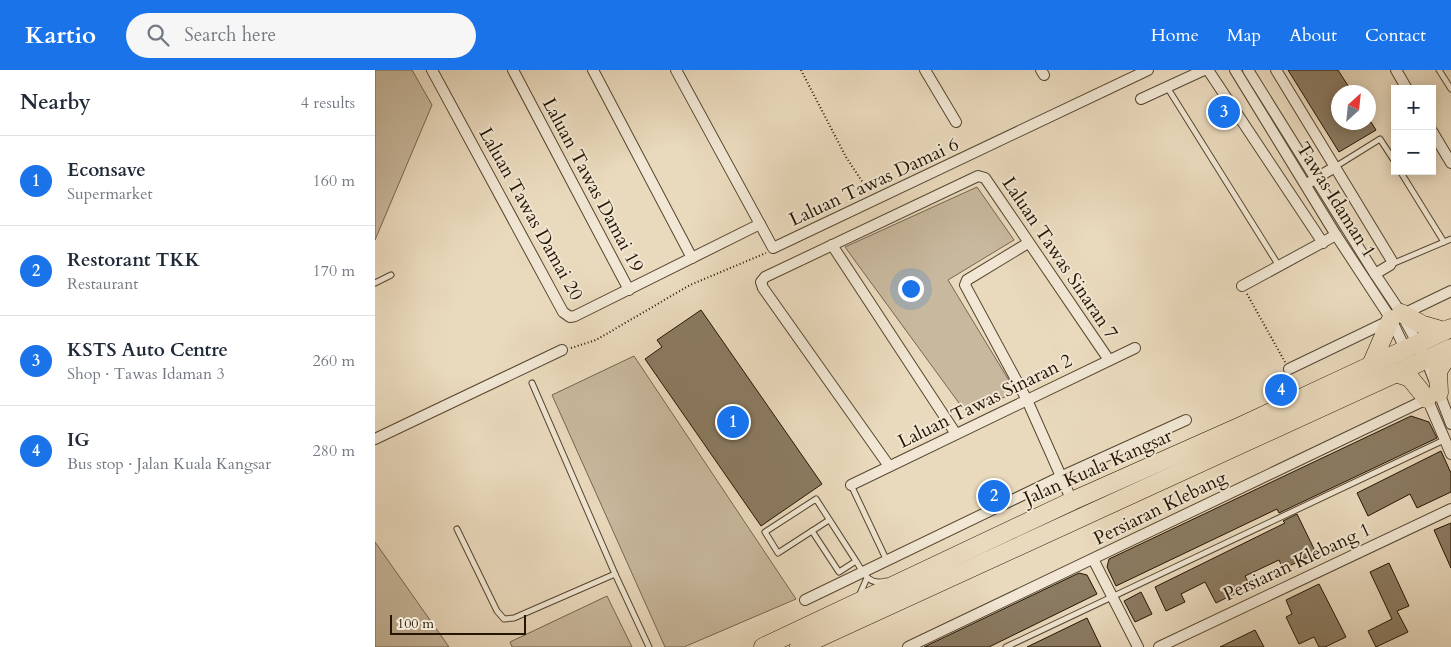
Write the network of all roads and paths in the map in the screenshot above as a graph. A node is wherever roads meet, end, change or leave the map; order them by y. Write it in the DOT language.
graph roads {
  1 [pos="432,70"];
  2 [pos="513,70"];
  3 [pos="593,70"];
  4 [pos="676,70"];
  5 [pos="801,70"];
  6 [pos="925,70"];
  7 [pos="1148,70"];
  8 [pos="1206,70"];
  9 [pos="1235,70"];
  10 [pos="1247,70"];
  11 [pos="1276,70"];
  12 [pos="1396,70"];
  13 [pos="1439,70"];
  14 [pos="1405,85"];
  15 [pos="1167,87"];
  16 [pos="1451,89"];
  17 [pos="1141,99"];
  18 [pos="955,122"];
  19 [pos="1436,138"];
  20 [pos="1391,156"];
  21 [pos="1451,163"];
  22 [pos="1335,167"];
  23 [pos="1402,175"];
  24 [pos="1315,179"];
  25 [pos="1305,185"];
  26 [pos="875,200"];
  27 [pos="760,224"];
  28 [pos="1336,235"];
  29 [pos="1451,239"];
  30 [pos="1444,242"];
  31 [pos="1028,243"];
  32 [pos="1323,243"];
  33 [pos="832,245"];
  34 [pos="775,248"];
  35 [pos="692,258"];
  36 [pos="1389,265"];
  37 [pos="1279,266"];
  38 [pos="1375,274"];
  39 [pos="391,275"];
  40 [pos="375,283"];
  41 [pos="1242,286"];
  42 [pos="629,290"];
  43 [pos="1451,291"];
  44 [pos="1396,316"];
  45 [pos="1448,330"];
  46 [pos="1412,346"];
  47 [pos="1135,348"];
  48 [pos="1451,348"];
  49 [pos="562,350"];
  50 [pos="1451,352"];
  51 [pos="1109,360"];
  52 [pos="1420,362"];
  53 [pos="1371,365"];
  54 [pos="1289,369"];
  55 [pos="1397,373"];
  56 [pos="532,383"];
  57 [pos="1439,393"];
  58 [pos="1027,400"];
  59 [pos="1186,420"];
  60 [pos="1451,424"];
  61 [pos="956,434"];
  62 [pos="375,439"];
  63 [pos="1444,440"];
  64 [pos="1451,454"];
  65 [pos="889,466"];
  66 [pos="1060,477"];
  67 [pos="851,485"];
  68 [pos="1072,501"];
  69 [pos="1451,510"];
  70 [pos="829,520"];
  71 [pos="457,529"];
  72 [pos="812,532"];
  73 [pos="1093,559"];
  74 [pos="856,561"];
  75 [pos="887,561"];
  76 [pos="920,573"];
  77 [pos="615,574"];
  78 [pos="865,575"];
  79 [pos="1113,597"];
  80 [pos="805,600"];
  81 [pos="819,621"];
  82 [pos="649,647"];
  83 [pos="763,647"];
  84 [pos="799,647"];
  85 [pos="907,647"];
  86 [pos="1006,647"];
  87 [pos="1138,647"];
  88 [pos="1159,647"];
  1 -- 42 [label="street, Laluan Tawas Damai 20"];
  2 -- 42 [label="street, Laluan Tawas Damai 19"];
  3 -- 35 [label="street"];
  4 -- 27 [label="street, Laluan Tawas Damai 6"];
  5 -- 26 [label="path"];
  6 -- 18 [label="street"];
  7 -- 26 [label="street, Laluan Tawas Damai 6"];
  8 -- 15 [label="street"];
  8 -- 32 [label="street"];
  9 -- 25 [label="street, Tawas Idaman 1"];
  10 -- 24 [label="street, Tawas Idaman 1"];
  11 -- 22 [label="street"];
  12 -- 14 [label="street"];
  13 -- 16 [label="lane"];
  15 -- 17 [label="street"];
  15 -- 37 [label="lane"];
  19 -- 21 [label="street"];
  20 -- 22 [label="lane"];
  22 -- 24 [label="street"];
  22 -- 36 [label="street"];
  23 -- 30 [label="lane"];
  24 -- 25 [label="street"];
  24 -- 38 [label="street, Tawas Idaman 1"];
  25 -- 28 [label="street, Tawas Idaman 1"];
  26 -- 34 [label="street, Laluan Tawas Damai 6"];
  27 -- 34 [label="street, Laluan Tawas Damai 6"];
  27 -- 35 [label="street"];
  28 -- 32 [label="street"];
  28 -- 44 [label="street, Tawas Idaman 1"];
  29 -- 30 [label="lane"];
  30 -- 36 [label="lane"];
  31 -- 33 [label="street, Laluan Tawas Sinaran 7"];
  31 -- 51 [label="street, Laluan Tawas Sinaran 7"];
  31 -- 58 [label="street"];
  32 -- 37 [label="street"];
  33 -- 61 [label="street"];
  33 -- 65 [label="street"];
  34 -- 49 [label="path"];
  35 -- 42 [label="street"];
  36 -- 38 [label="street"];
  37 -- 41 [label="street"];
  38 -- 44 [label="street, Tawas Idaman 1"];
  39 -- 40 [label="lane"];
  41 -- 54 [label="path"];
  43 -- 44 [label="street"];
  44 -- 45 [label="highway"];
  44 -- 46 [label="street, Tawas Idaman 1"];
  44 -- 46 [label="street, Tawas Idaman 1"];
  44 -- 53 [label="highway"];
  44 -- 54 [label="street"];
  45 -- 46 [label="highway, Jalan Kuala Kangsar"];
  46 -- 52 [label="street"];
  46 -- 52 [label="street"];
  46 -- 53 [label="highway, Jalan Kuala Kangsar"];
  47 -- 51 [label="street, Laluan Tawas Sinaran 2"];
  48 -- 52 [label="highway, Jalan Kuala Kangsar"];
  49 -- 62 [label="street"];
  50 -- 57 [label="highway"];
  51 -- 58 [label="street, Laluan Tawas Sinaran 2"];
  52 -- 55 [label="highway, Jalan Kuala Kangsar"];
  52 -- 57 [label="street"];
  53 -- 68 [label="highway, Jalan Kuala Kangsar"];
  55 -- 57 [label="highway"];
  55 -- 84 [label="highway, Jalan Kuala Kangsar"];
  56 -- 77 [label="lane"];
  57 -- 60 [label="street"];
  57 -- 63 [label="street"];
  57 -- 73 [label="street, Persiaran Klebang"];
  58 -- 61 [label="street, Laluan Tawas Sinaran 2"];
  58 -- 66 [label="street"];
  59 -- 66 [label="street"];
  61 -- 65 [label="street, Laluan Tawas Sinaran 2"];
  63 -- 64 [label="street"];
  63 -- 79 [label="lane"];
  65 -- 67 [label="street, Laluan Tawas Sinaran 2"];
  66 -- 68 [label="street"];
  66 -- 75 [label="street"];
  67 -- 75 [label="lane"];
  68 -- 76 [label="highway, Jalan Kuala Kangsar"];
  69 -- 88 [label="street, Persiaran Klebang 1"];
  70 -- 72 [label="lane"];
  70 -- 72 [label="lane"];
  70 -- 74 [label="lane"];
  71 -- 77 [label="lane"];
  72 -- 74 [label="lane"];
  73 -- 79 [label="street"];
  73 -- 85 [label="street, Persiaran Klebang"];
  74 -- 78 [label="lane"];
  75 -- 78 [label="street"];
  76 -- 78 [label="lane"];
  76 -- 81 [label="highway, Jalan Kuala Kangsar"];
  77 -- 82 [label="lane"];
  78 -- 80 [label="street"];
  78 -- 81 [label="lane"];
  79 -- 86 [label="lane"];
  79 -- 87 [label="street"];
  81 -- 83 [label="highway, Jalan Kuala Kangsar"];
}
